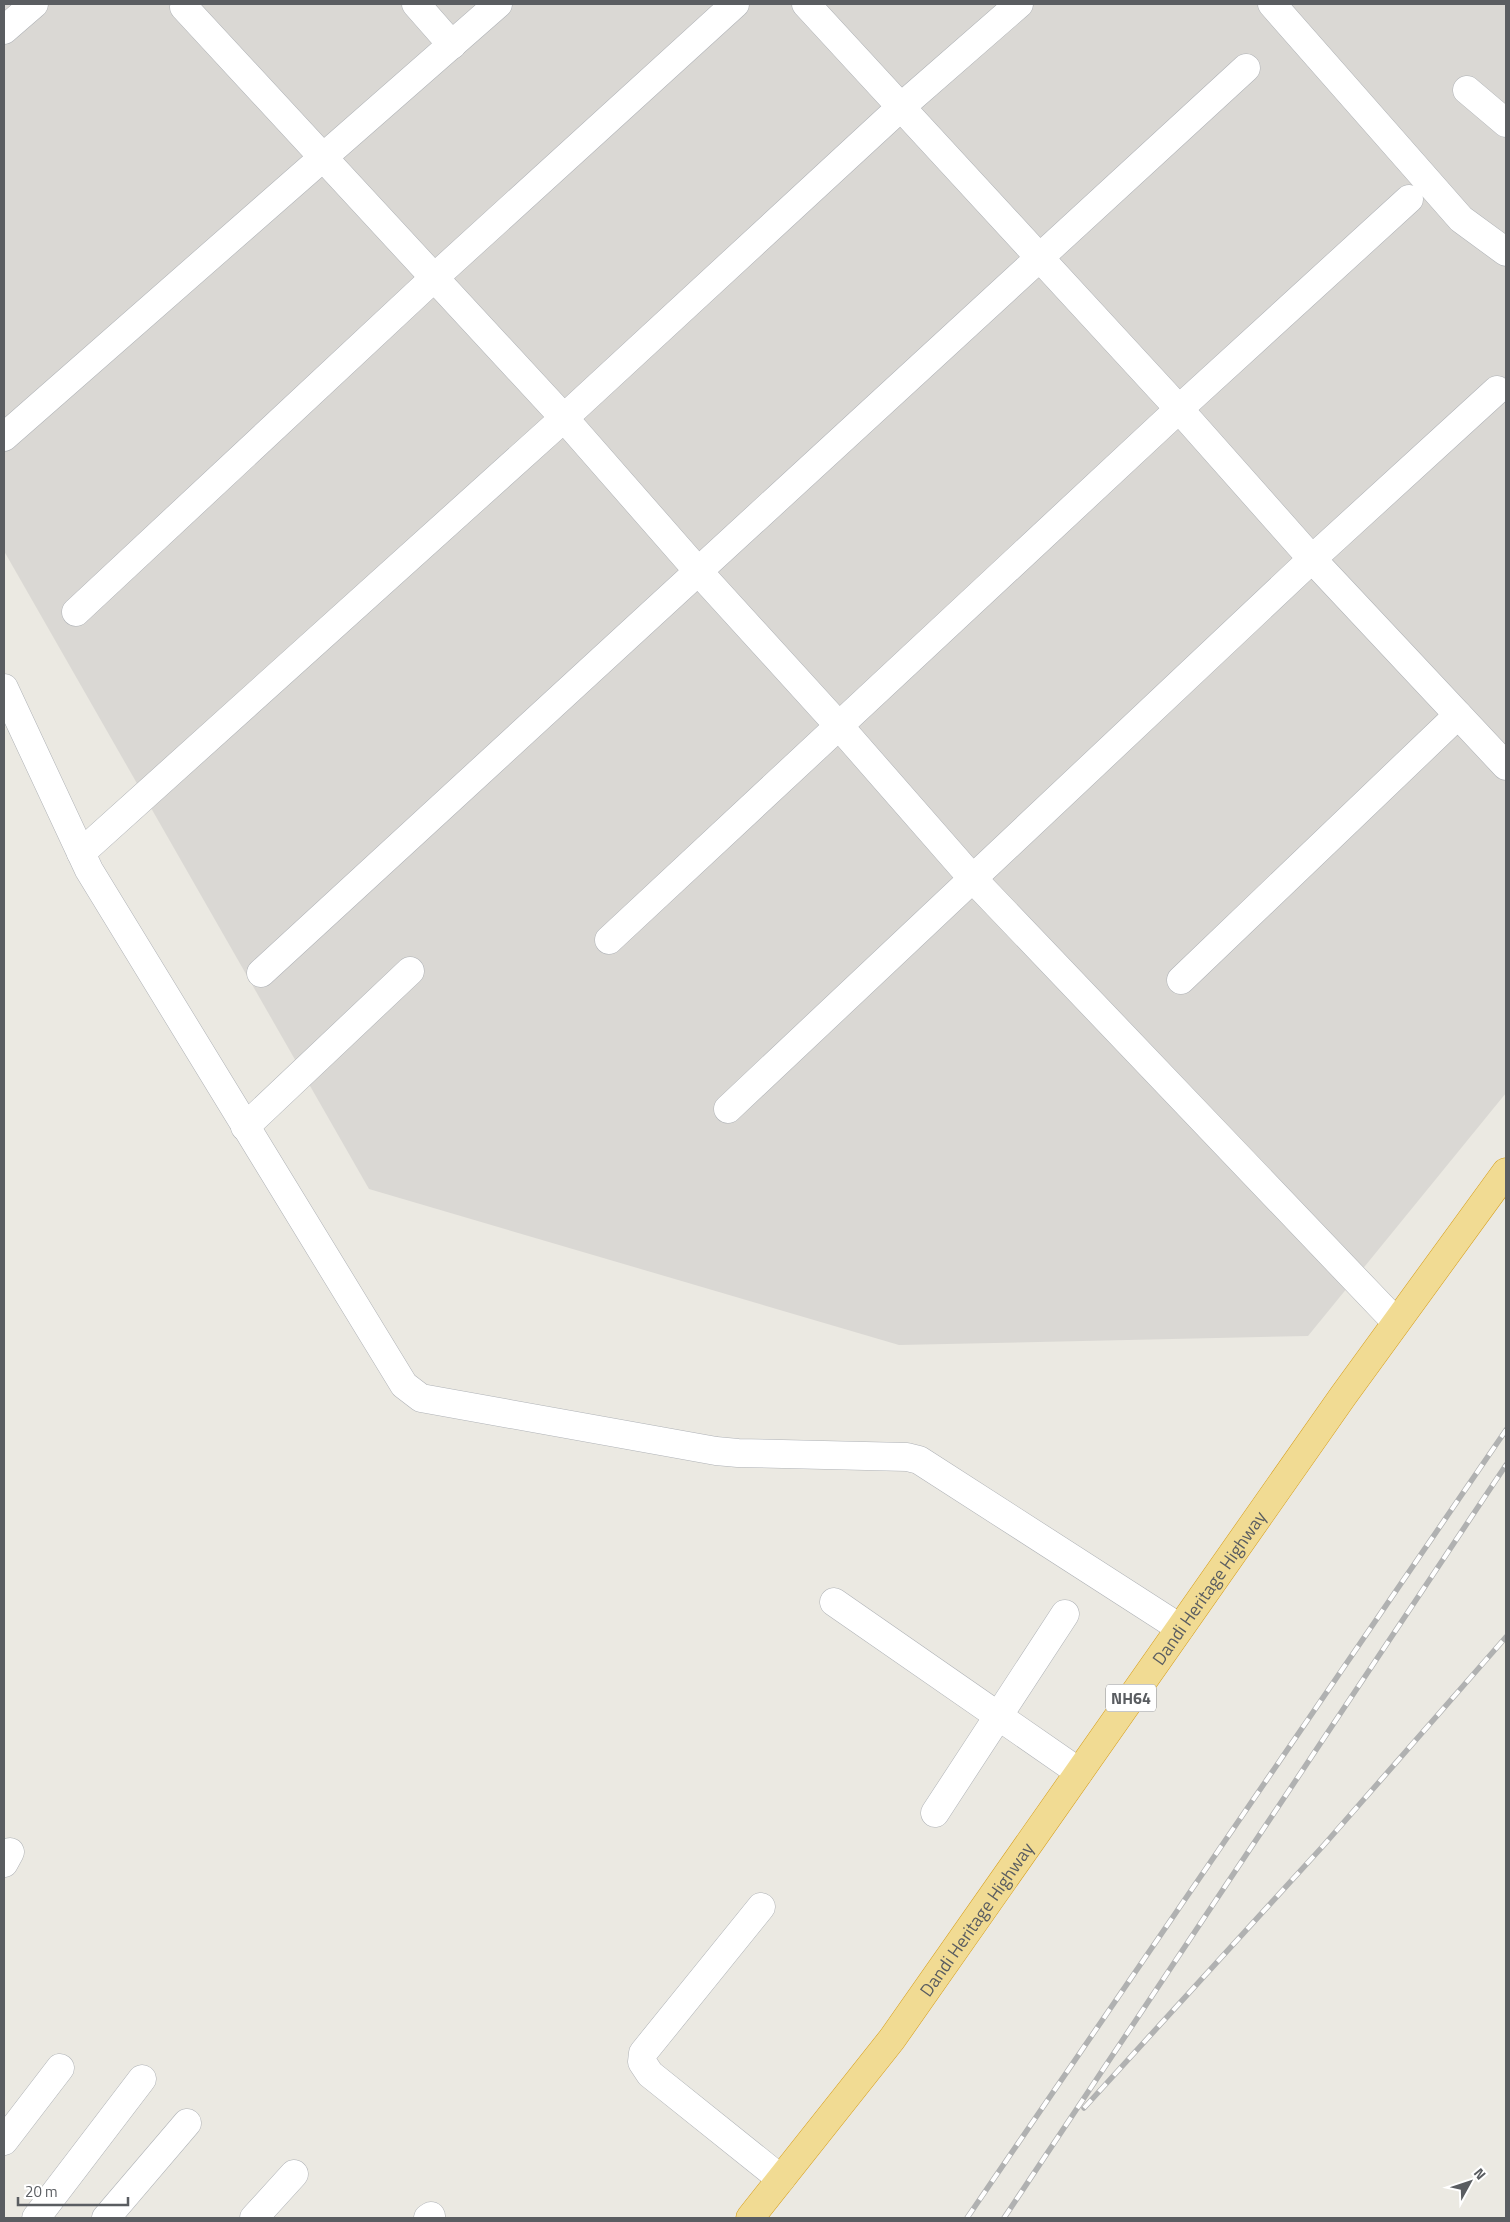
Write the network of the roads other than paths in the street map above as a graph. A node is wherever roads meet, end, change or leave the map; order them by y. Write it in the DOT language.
graph roads {
  1 [pos="34,4"];
  2 [pos="416,4"];
  3 [pos="498,4"];
  4 [pos="735,4"];
  5 [pos="806,4"];
  6 [pos="1019,4"];
  7 [pos="1272,4"];
  8 [pos="184,7"];
  9 [pos="4,30"];
  10 [pos="452,45"];
  11 [pos="1246,68"];
  12 [pos="1467,90"];
  13 [pos="901,107"];
  14 [pos="1506,124"];
  15 [pos="324,158"];
  16 [pos="1409,199"];
  17 [pos="1506,252"];
  18 [pos="1040,259"];
  19 [pos="435,277"];
  20 [pos="1497,390"];
  21 [pos="1179,409"];
  22 [pos="564,418"];
  23 [pos="4,437"];
  24 [pos="1312,559"];
  25 [pos="698,571"];
  26 [pos="76,612"];
  27 [pos="4,688"];
  28 [pos="1458,715"];
  29 [pos="840,727"];
  30 [pos="1503,757"];
  31 [pos="82,854"];
  32 [pos="973,878"];
  33 [pos="609,940"];
  34 [pos="410,971"];
  35 [pos="261,973"];
  36 [pos="1181,980"];
  37 [pos="728,1109"];
  38 [pos="245,1126"];
  39 [pos="1506,1172"];
  40 [pos="1396,1322"];
  41 [pos="834,1602"];
  42 [pos="1065,1614"];
  43 [pos="1180,1628"];
  44 [pos="999,1716"];
  45 [pos="1079,1772"];
  46 [pos="935,1813"];
  47 [pos="761,1907"];
  48 [pos="60,2068"];
  49 [pos="142,2080"];
  50 [pos="187,2123"];
  51 [pos="4,2141"];
  52 [pos="294,2174"];
  53 [pos="781,2179"];
  54 [pos="36,2218"];
  55 [pos="106,2218"];
  56 [pos="254,2218"];
  57 [pos="750,2218"];
  1 -- 9 [label="street"];
  2 -- 10 [label="street"];
  3 -- 10 [label="street"];
  4 -- 19 [label="street"];
  5 -- 13 [label="street"];
  6 -- 13 [label="street"];
  7 -- 17 [label="street"];
  8 -- 15 [label="street"];
  10 -- 15 [label="street"];
  11 -- 18 [label="street"];
  12 -- 14 [label="street"];
  13 -- 18 [label="street"];
  13 -- 22 [label="street"];
  15 -- 19 [label="street"];
  15 -- 23 [label="street"];
  16 -- 21 [label="street"];
  18 -- 21 [label="street"];
  18 -- 25 [label="street"];
  19 -- 22 [label="street"];
  19 -- 26 [label="street"];
  20 -- 24 [label="street"];
  21 -- 24 [label="street"];
  21 -- 29 [label="street"];
  22 -- 25 [label="street"];
  22 -- 31 [label="street"];
  24 -- 28 [label="street"];
  24 -- 32 [label="street"];
  25 -- 29 [label="street"];
  25 -- 35 [label="street"];
  27 -- 31 [label="street"];
  28 -- 30 [label="street"];
  28 -- 36 [label="street"];
  29 -- 32 [label="street"];
  29 -- 33 [label="street"];
  31 -- 38 [label="street"];
  32 -- 37 [label="street"];
  32 -- 40 [label="street"];
  34 -- 38 [label="street"];
  38 -- 43 [label="street"];
  39 -- 40 [label="highway, Dandi Heritage Highway / NH64"];
  40 -- 43 [label="highway, Dandi Heritage Highway / NH64"];
  41 -- 44 [label="street"];
  42 -- 44 [label="street"];
  43 -- 45 [label="highway, Dandi Heritage Highway / NH64"];
  44 -- 45 [label="street"];
  44 -- 46 [label="street"];
  45 -- 53 [label="highway, Dandi Heritage Highway / NH64"];
  47 -- 53 [label="street"];
  48 -- 51 [label="street"];
  49 -- 54 [label="street"];
  50 -- 55 [label="street"];
  52 -- 56 [label="street"];
  53 -- 57 [label="highway, Dandi Heritage Highway / NH64"];
}
